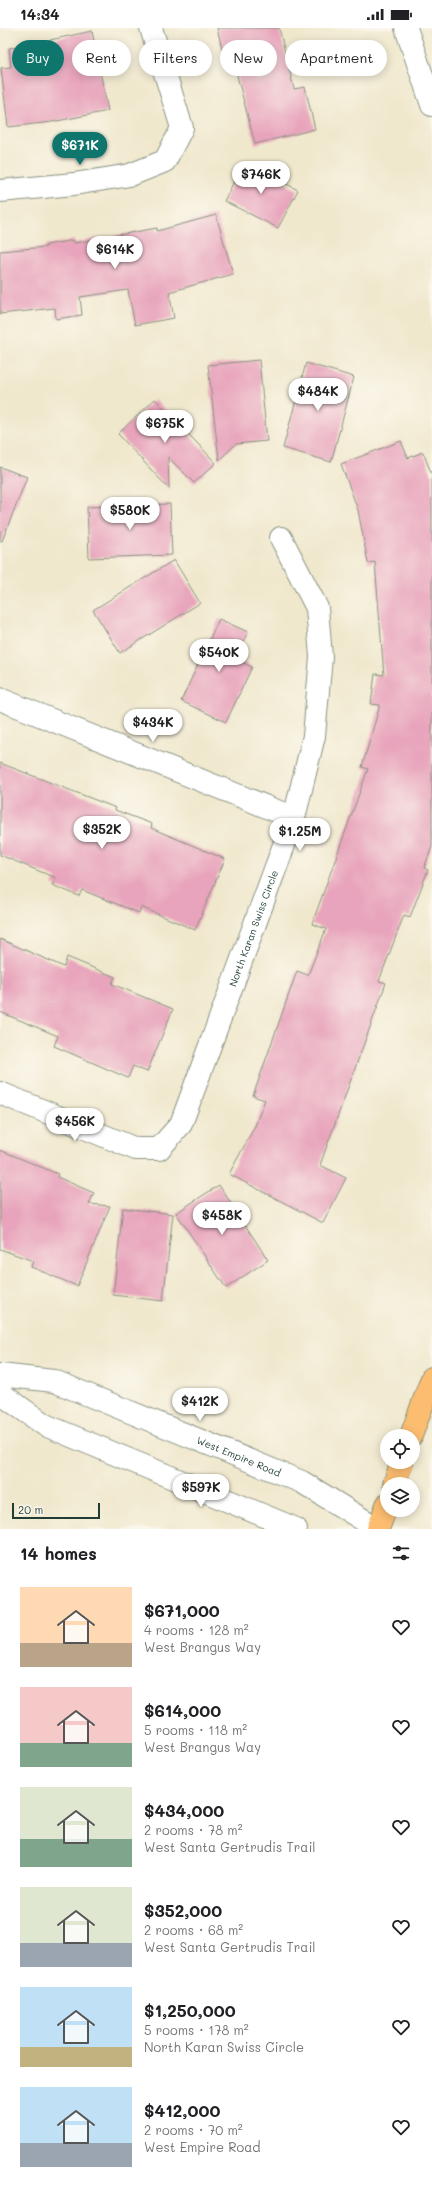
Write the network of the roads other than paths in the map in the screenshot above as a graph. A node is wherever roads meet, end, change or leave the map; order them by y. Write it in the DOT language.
graph roads {
  1 [pos="151,28"];
  2 [pos="406,28"];
  3 [pos="432,105"];
  4 [pos="0,191"];
  5 [pos="281,538"];
  6 [pos="0,699"];
  7 [pos="294,818"];
  8 [pos="0,1093"];
  9 [pos="0,1376"];
  10 [pos="432,1378"];
  11 [pos="0,1393"];
  12 [pos="414,1429"];
  13 [pos="382,1517"];
  14 [pos="296,1529"];
  15 [pos="378,1529"];
  1 -- 4 [label="street"];
  2 -- 3 [label="street"];
  5 -- 7 [label="street, North Karan Swiss Circle"];
  6 -- 7 [label="street"];
  7 -- 8 [label="street, North Karan Swiss Circle"];
  9 -- 15 [label="street, West Empire Road"];
  10 -- 12 [label="main road"];
  11 -- 14 [label="street"];
  13 -- 15 [label="main road"];
}
